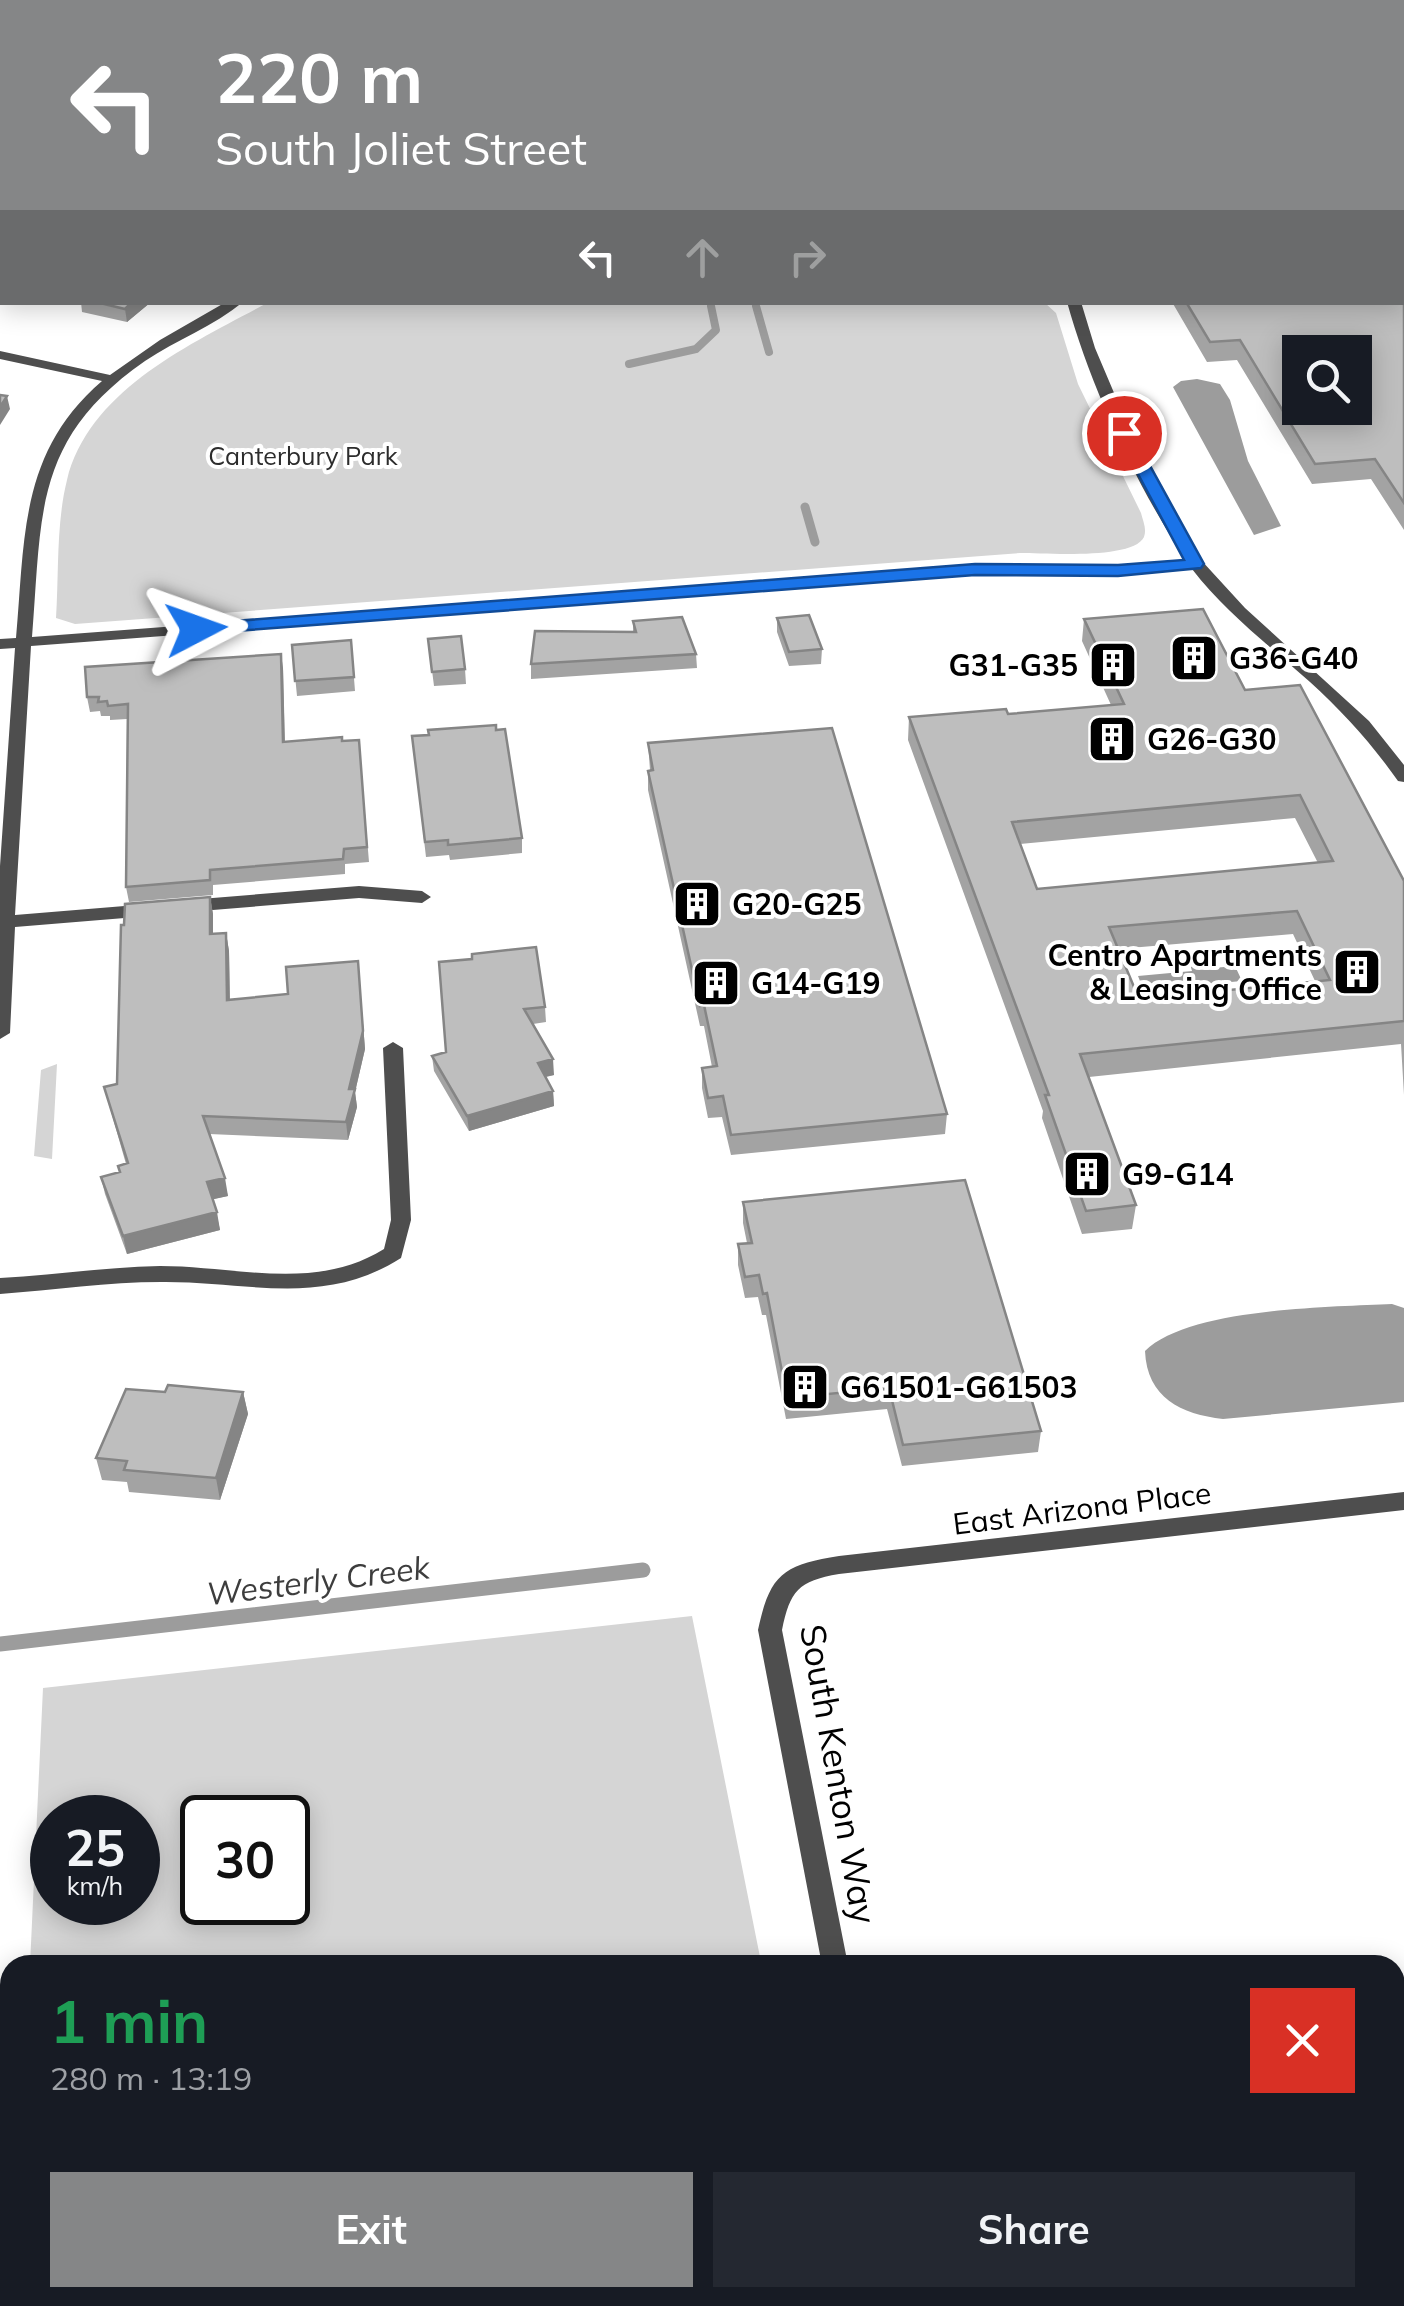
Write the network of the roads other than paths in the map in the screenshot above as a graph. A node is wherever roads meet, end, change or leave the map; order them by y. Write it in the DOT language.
graph roads {
  1 [pos="232,305"];
  2 [pos="1075,305"];
  3 [pos="0,355"];
  4 [pos="111,378"];
  5 [pos="1195,564"];
  6 [pos="24,642"];
  7 [pos="0,644"];
  8 [pos="1404,777"];
  9 [pos="422,897"];
  10 [pos="6,922"];
  11 [pos="0,1033"];
  12 [pos="393,1048"];
  13 [pos="0,1286"];
  14 [pos="1404,1501"];
  15 [pos="777,1597"];
  16 [pos="833,1955"];
  1 -- 4 [label="street"];
  2 -- 5 [label="street"];
  3 -- 4 [label="street"];
  4 -- 6 [label="street"];
  5 -- 6 [label="street"];
  5 -- 8 [label="street"];
  6 -- 7 [label="street"];
  6 -- 10 [label="street"];
  9 -- 10 [label="street"];
  10 -- 11 [label="street"];
  12 -- 13 [label="street"];
  14 -- 15 [label="street, East Arizona Place"];
  15 -- 16 [label="street, South Kenton Way"];
}
